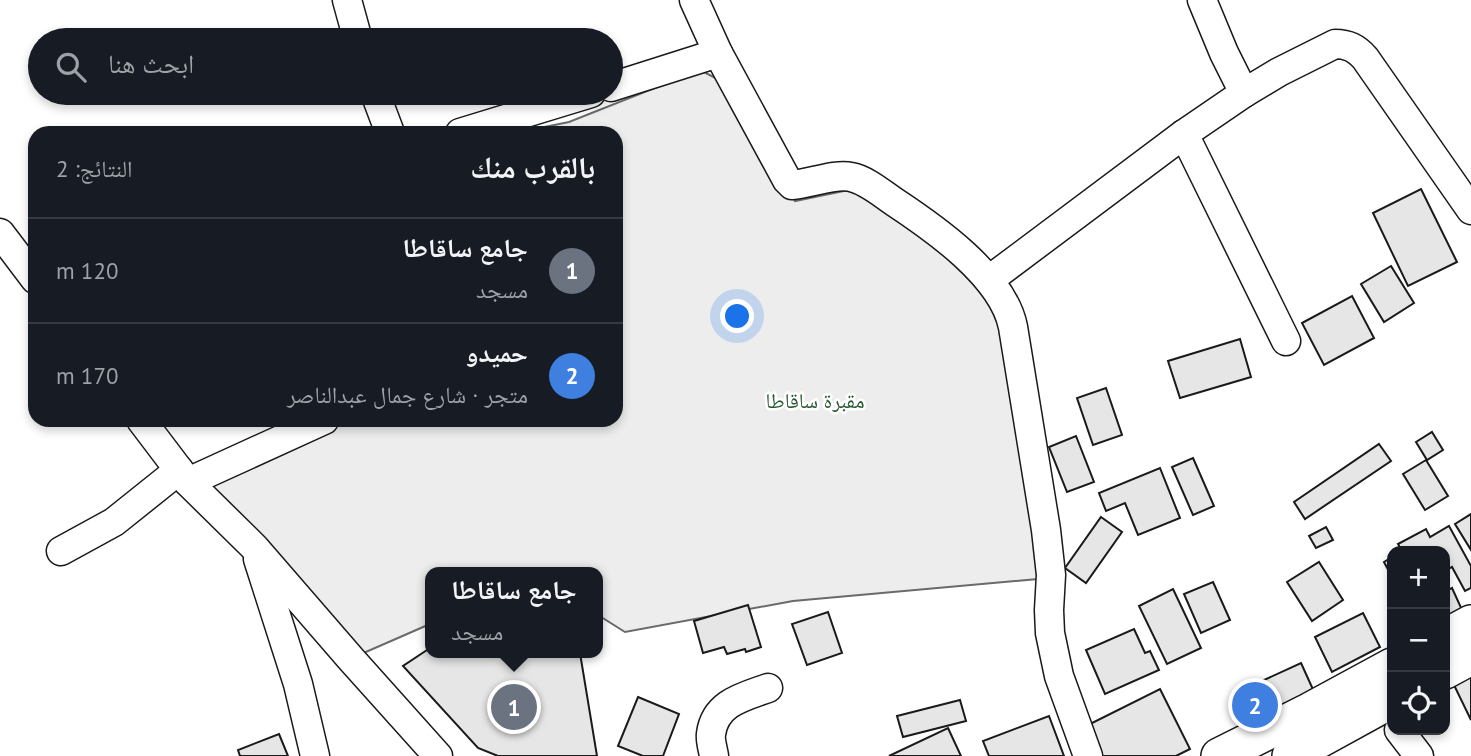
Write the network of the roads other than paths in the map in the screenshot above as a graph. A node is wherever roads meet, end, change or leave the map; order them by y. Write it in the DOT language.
graph roads {
  1 [pos="347,0"];
  2 [pos="694,0"];
  3 [pos="1202,0"];
  4 [pos="355,28"];
  5 [pos="718,53"];
  6 [pos="623,83"];
  7 [pos="1244,93"];
  8 [pos="380,105"];
  9 [pos="552,105"];
  10 [pos="387,126"];
  11 [pos="483,126"];
  12 [pos="1184,134"];
  13 [pos="1471,210"];
  14 [pos="1,237"];
  15 [pos="28,270"];
  16 [pos="989,280"];
  17 [pos="1286,341"];
  18 [pos="146,427"];
  19 [pos="306,427"];
  20 [pos="183,476"];
  21 [pos="254,547"];
  22 [pos="61,551"];
  23 [pos="1471,623"];
  24 [pos="1450,634"];
  25 [pos="1471,657"];
  26 [pos="1450,668"];
  27 [pos="1387,669"];
  28 [pos="768,688"];
  29 [pos="1387,716"];
  30 [pos="1405,735"];
  31 [pos="315,756"];
  32 [pos="438,756"];
  33 [pos="714,756"];
  34 [pos="1088,756"];
  35 [pos="1219,756"];
  36 [pos="1290,756"];
  37 [pos="1419,756"];
  1 -- 4 [label="street"];
  2 -- 5 [label="street"];
  3 -- 7 [label="street"];
  5 -- 6 [label="street"];
  5 -- 16 [label="street"];
  7 -- 12 [label="street"];
  7 -- 13 [label="street"];
  8 -- 10 [label="street"];
  9 -- 11 [label="street"];
  12 -- 16 [label="street"];
  12 -- 17 [label="street"];
  14 -- 15 [label="street"];
  16 -- 34 [label="street"];
  18 -- 20 [label="street"];
  19 -- 20 [label="street"];
  20 -- 21 [label="street"];
  20 -- 22 [label="street"];
  21 -- 31 [label="street"];
  21 -- 32 [label="street"];
  23 -- 24 [label="main road"];
  25 -- 26 [label="main road"];
  27 -- 35 [label="main road"];
  28 -- 33 [label="street"];
  29 -- 36 [label="main road"];
  30 -- 37 [label="street"];
}
